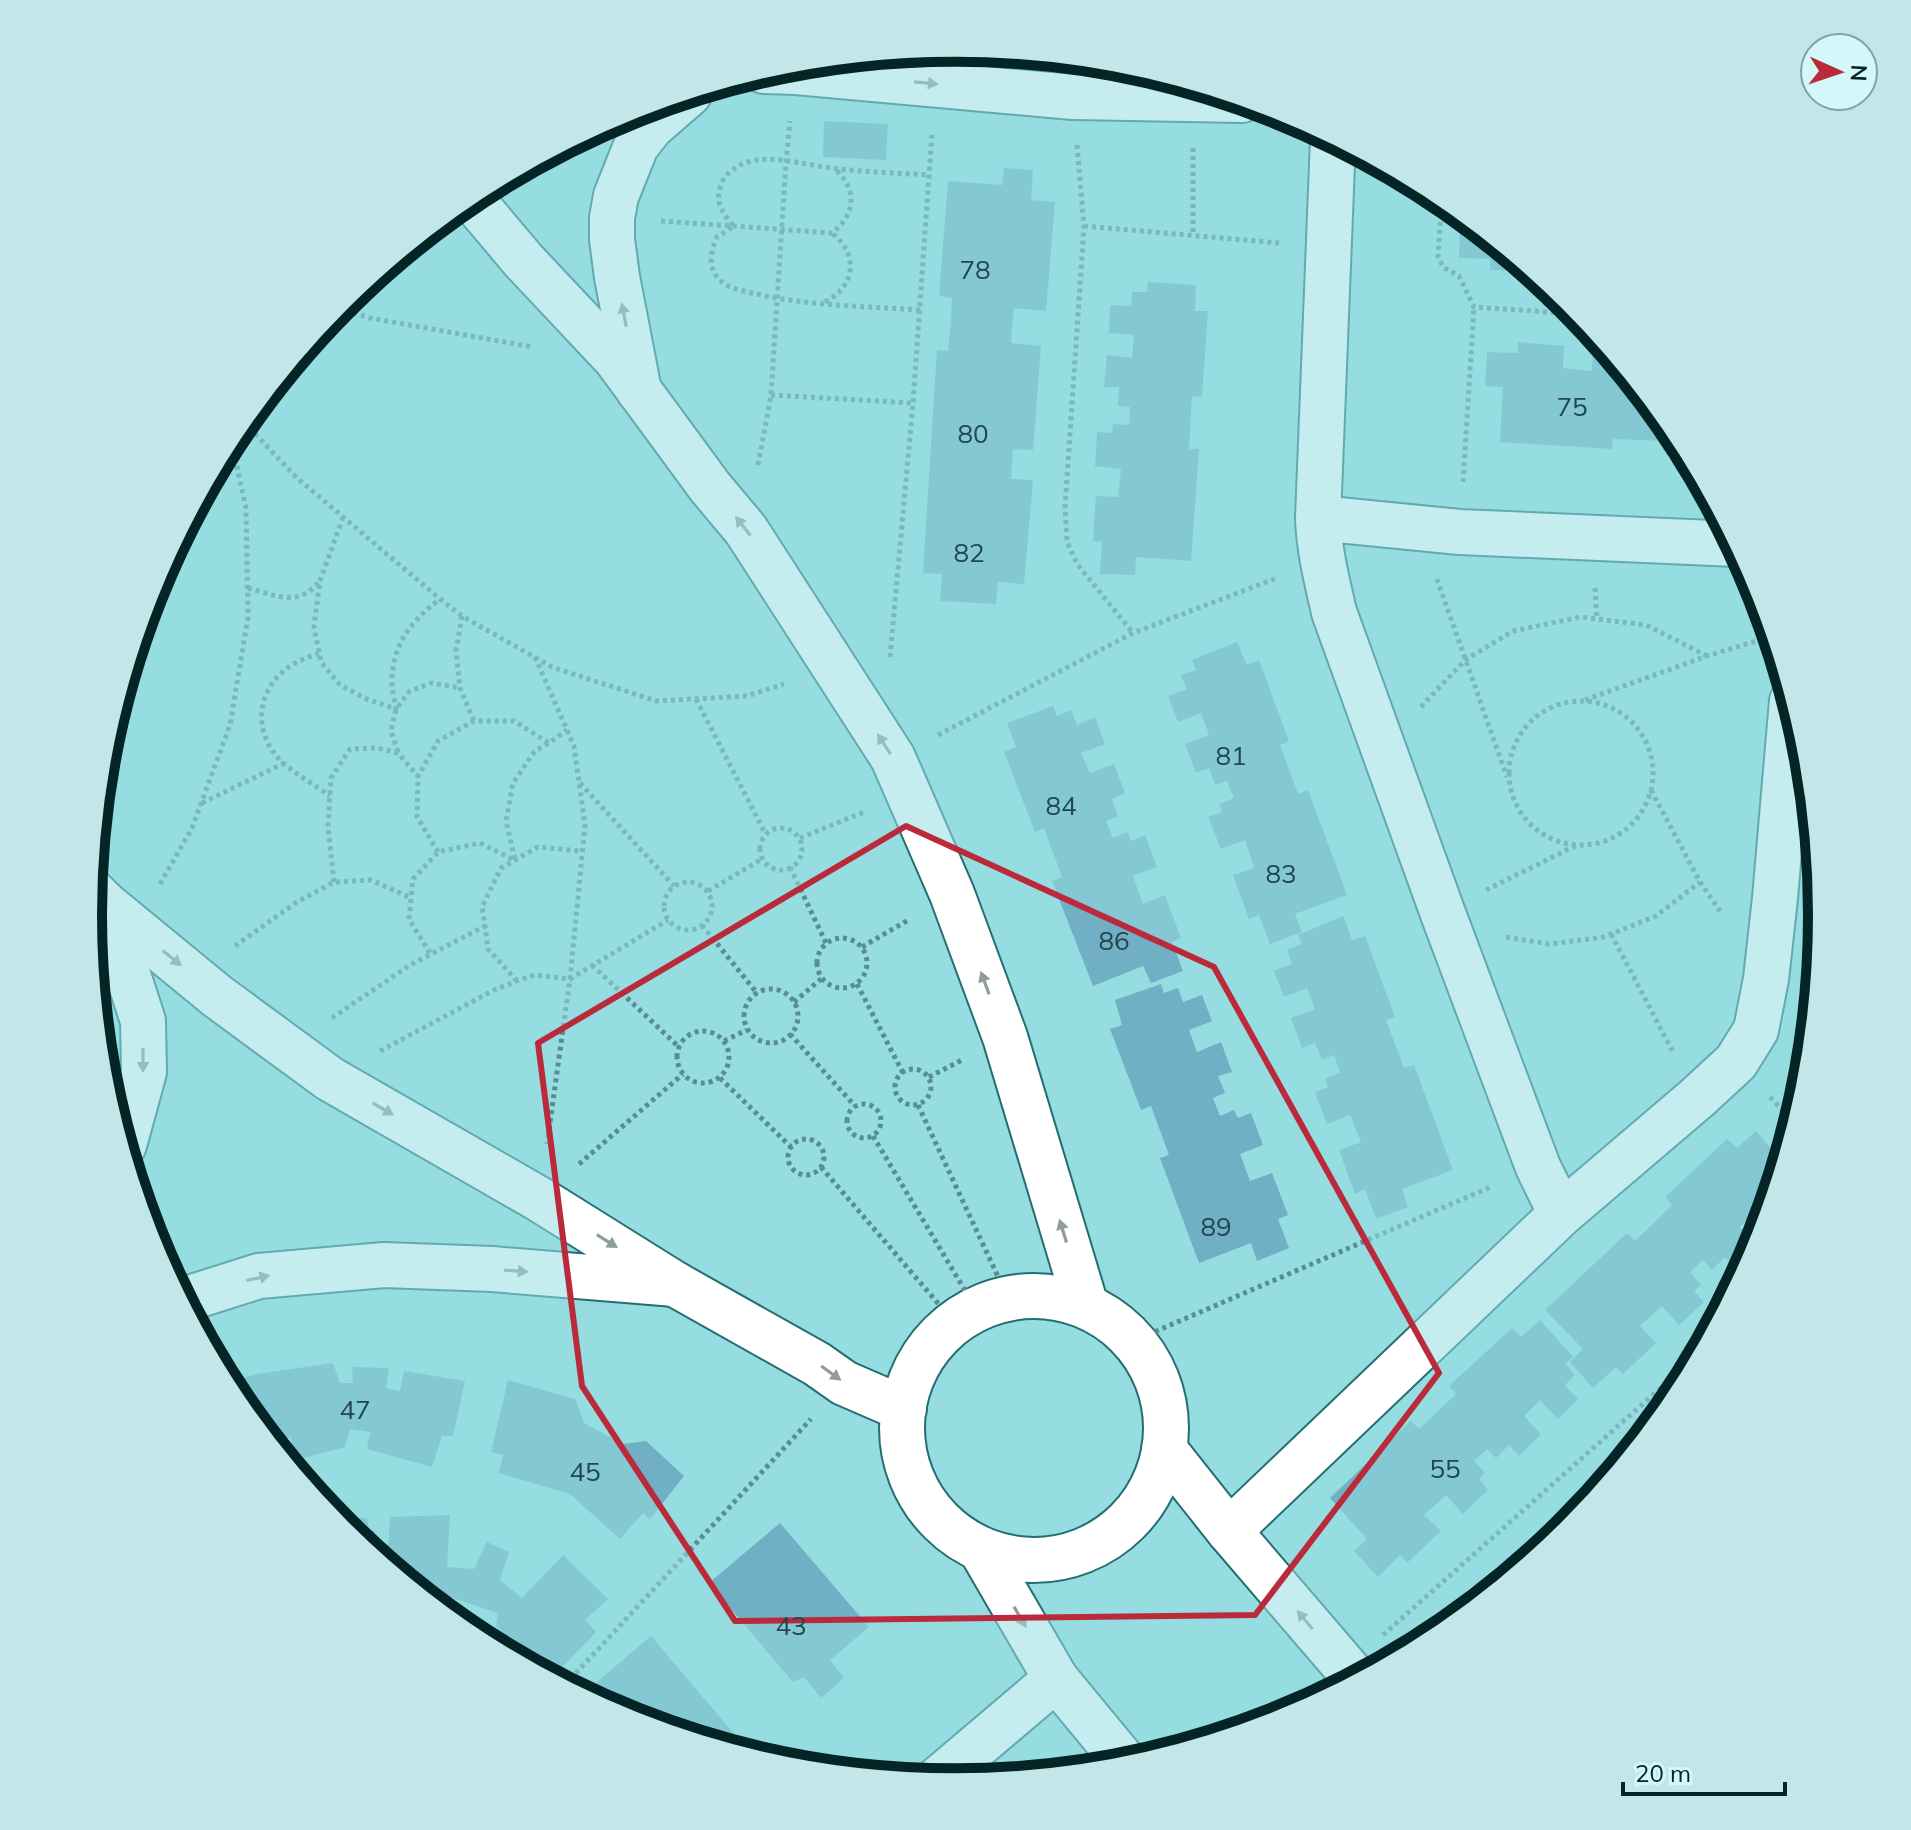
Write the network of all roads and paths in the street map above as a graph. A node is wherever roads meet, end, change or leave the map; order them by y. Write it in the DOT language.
graph roads {
  1 [pos="811,74"];
  2 [pos="781,80"];
  3 [pos="934,84"];
  4 [pos="1073,97"];
  5 [pos="1193,99"];
  6 [pos="1204,99"];
  7 [pos="668,112"];
  8 [pos="1333,150"];
  9 [pos="786,162"];
  10 [pos="834,168"];
  11 [pos="929,175"];
  12 [pos="479,208"];
  13 [pos="1441,214"];
  14 [pos="612,218"];
  15 [pos="734,226"];
  16 [pos="1084,226"];
  17 [pos="781,229"];
  18 [pos="832,233"];
  19 [pos="1193,235"];
  20 [pos="1328,247"];
  21 [pos="777,299"];
  22 [pos="823,303"];
  23 [pos="1474,307"];
  24 [pos="920,310"];
  25 [pos="352,312"];
  26 [pos="1560,313"];
  27 [pos="627,375"];
  28 [pos="771,395"];
  29 [pos="913,403"];
  30 [pos="253,431"];
  31 [pos="235,458"];
  32 [pos="343,517"];
  33 [pos="1439,529"];
  34 [pos="746,530"];
  35 [pos="1320,539"];
  36 [pos="1723,543"];
  37 [pos="320,581"];
  38 [pos="248,588"];
  39 [pos="440,599"];
  40 [pos="462,616"];
  41 [pos="1133,633"];
  42 [pos="1762,639"];
  43 [pos="319,653"];
  44 [pos="535,656"];
  45 [pos="1707,656"];
  46 [pos="1465,660"];
  47 [pos="889,664"];
  48 [pos="834,667"];
  49 [pos="460,688"];
  50 [pos="696,699"];
  51 [pos="1584,700"];
  52 [pos="396,709"];
  53 [pos="474,721"];
  54 [pos="567,730"];
  55 [pos="1789,736"];
  56 [pos="549,743"];
  57 [pos="398,753"];
  58 [pos="284,763"];
  59 [pos="1391,769"];
  60 [pos="418,776"];
  61 [pos="901,776"];
  62 [pos="579,782"];
  63 [pos="1509,782"];
  64 [pos="1651,789"];
  65 [pos="330,796"];
  66 [pos="200,804"];
  67 [pos="765,833"];
  68 [pos="800,838"];
  69 [pos="1577,845"];
  70 [pos="582,851"];
  71 [pos="438,852"];
  72 [pos="762,859"];
  73 [pos="515,860"];
  74 [pos="790,867"];
  75 [pos="334,882"];
  76 [pos="1700,882"];
  77 [pos="674,886"];
  78 [pos="708,891"];
  79 [pos="411,898"];
  80 [pos="110,907"];
  81 [pos="1442,911"];
  82 [pos="668,920"];
  83 [pos="702,925"];
  84 [pos="485,926"];
  85 [pos="1611,934"];
  86 [pos="826,943"];
  87 [pos="430,953"];
  88 [pos="592,965"];
  89 [pos="194,976"];
  90 [pos="570,979"];
  91 [pos="821,979"];
  92 [pos="1766,979"];
  93 [pos="517,981"];
  94 [pos="857,984"];
  95 [pos="757,993"];
  96 [pos="794,1002"];
  97 [pos="747,1030"];
  98 [pos="790,1034"];
  99 [pos="724,1041"];
  100 [pos="289,1047"];
  101 [pos="679,1047"];
  102 [pos="903,1073"];
  103 [pos="683,1074"];
  104 [pos="720,1078"];
  105 [pos="330,1079"];
  106 [pos="1697,1098"];
  107 [pos="918,1105"];
  108 [pos="855,1106"];
  109 [pos="129,1125"];
  110 [pos="873,1136"];
  111 [pos="791,1147"];
  112 [pos="821,1167"];
  113 [pos="1538,1167"];
  114 [pos="539,1199"];
  115 [pos="1561,1214"];
  116 [pos="675,1284"];
  117 [pos="193,1297"];
  118 [pos="1086,1306"];
  119 [pos="979,1310"];
  120 [pos="1133,1341"];
  121 [pos="1670,1380"];
  122 [pos="844,1383"];
  123 [pos="904,1409"];
  124 [pos="1164,1449"];
  125 [pos="1229,1531"];
  126 [pos="981,1550"];
  127 [pos="1360,1666"];
  128 [pos="1349,1672"];
  129 [pos="572,1677"];
  130 [pos="1056,1679"];
  131 [pos="1117,1753"];
  132 [pos="951,1768"];
  1 -- 3 [label="street, one-way"];
  2 -- 9 [label="path"];
  3 -- 4 [label="street"];
  3 -- 11 [label="path"];
  4 -- 5 [label="street"];
  4 -- 16 [label="path"];
  5 -- 6 [label="street"];
  5 -- 19 [label="path"];
  7 -- 14 [label="street"];
  8 -- 20 [label="street"];
  9 -- 10 [label="path"];
  9 -- 15 [label="path"];
  9 -- 17 [label="path"];
  10 -- 11 [label="path"];
  10 -- 18 [label="path"];
  11 -- 24 [label="path"];
  12 -- 27 [label="street"];
  13 -- 23 [label="path"];
  14 -- 15 [label="path"];
  27 -- 14 [label="street, one-way"];
  15 -- 17 [label="path"];
  15 -- 21 [label="path"];
  16 -- 19 [label="path"];
  16 -- 41 [label="path"];
  17 -- 18 [label="path"];
  17 -- 21 [label="path"];
  18 -- 22 [label="path"];
  19 -- 20 [label="path"];
  20 -- 35 [label="street"];
  21 -- 22 [label="path"];
  21 -- 28 [label="path"];
  22 -- 24 [label="path"];
  23 -- 26 [label="path"];
  23 -- 33 [label="path"];
  24 -- 29 [label="path"];
  25 -- 27 [label="path"];
  34 -- 27 [label="street, one-way"];
  28 -- 29 [label="path"];
  28 -- 34 [label="path"];
  29 -- 47 [label="path"];
  30 -- 32 [label="path"];
  31 -- 38 [label="path"];
  32 -- 37 [label="path"];
  32 -- 39 [label="path"];
  33 -- 35 [label="street"];
  33 -- 36 [label="street"];
  33 -- 46 [label="path"];
  34 -- 48 [label="street"];
  35 -- 41 [label="path"];
  35 -- 59 [label="street"];
  37 -- 38 [label="path"];
  37 -- 43 [label="path"];
  38 -- 66 [label="path"];
  39 -- 40 [label="path"];
  39 -- 52 [label="path"];
  40 -- 44 [label="path"];
  40 -- 49 [label="path"];
  41 -- 61 [label="path"];
  42 -- 45 [label="path"];
  43 -- 52 [label="path"];
  43 -- 58 [label="path"];
  44 -- 50 [label="path"];
  44 -- 54 [label="path"];
  45 -- 46 [label="path"];
  45 -- 51 [label="path"];
  46 -- 59 [label="path"];
  46 -- 63 [label="path"];
  48 -- 50 [label="path"];
  61 -- 48 [label="street, one-way"];
  49 -- 52 [label="path"];
  49 -- 53 [label="path"];
  50 -- 67 [label="path"];
  51 -- 63 [label="path"];
  51 -- 64 [label="path"];
  52 -- 57 [label="path"];
  53 -- 56 [label="path"];
  53 -- 60 [label="path"];
  54 -- 56 [label="path"];
  54 -- 62 [label="path"];
  55 -- 92 [label="street"];
  56 -- 73 [label="path"];
  57 -- 60 [label="path"];
  57 -- 65 [label="path"];
  58 -- 65 [label="path"];
  58 -- 66 [label="path"];
  59 -- 81 [label="street"];
  60 -- 71 [label="path"];
  61 -- 68 [label="path"];
  118 -- 61 [label="street, one-way"];
  62 -- 70 [label="path"];
  62 -- 77 [label="path"];
  63 -- 69 [label="path"];
  64 -- 69 [label="path"];
  64 -- 76 [label="path"];
  65 -- 75 [label="path"];
  66 -- 80 [label="path"];
  67 -- 68 [label="path"];
  67 -- 72 [label="path"];
  68 -- 74 [label="path"];
  69 -- 81 [label="path"];
  70 -- 73 [label="path"];
  70 -- 90 [label="path"];
  71 -- 73 [label="path"];
  71 -- 79 [label="path"];
  72 -- 74 [label="path"];
  72 -- 78 [label="path"];
  73 -- 84 [label="path"];
  74 -- 86 [label="path"];
  75 -- 79 [label="path"];
  75 -- 89 [label="path"];
  76 -- 85 [label="path"];
  76 -- 92 [label="path"];
  77 -- 78 [label="path"];
  77 -- 82 [label="path"];
  78 -- 83 [label="path"];
  79 -- 87 [label="path"];
  80 -- 89 [label="street, one-way"];
  80 -- 109 [label="street, one-way"];
  81 -- 85 [label="path"];
  81 -- 113 [label="street"];
  82 -- 83 [label="path"];
  82 -- 88 [label="path"];
  83 -- 95 [label="path"];
  84 -- 87 [label="path"];
  84 -- 93 [label="path"];
  85 -- 106 [label="path"];
  86 -- 91 [label="path"];
  86 -- 94 [label="path"];
  87 -- 100 [label="path"];
  88 -- 90 [label="path"];
  88 -- 101 [label="path"];
  89 -- 100 [label="street"];
  90 -- 93 [label="path"];
  90 -- 114 [label="path"];
  91 -- 94 [label="path"];
  91 -- 96 [label="path"];
  92 -- 106 [label="street"];
  93 -- 105 [label="path"];
  94 -- 102 [label="path"];
  95 -- 96 [label="path"];
  95 -- 97 [label="path"];
  96 -- 98 [label="path"];
  97 -- 98 [label="path"];
  97 -- 99 [label="path"];
  98 -- 108 [label="path"];
  99 -- 101 [label="path"];
  99 -- 104 [label="path"];
  100 -- 105 [label="street"];
  101 -- 103 [label="path"];
  102 -- 107 [label="path"];
  102 -- 107 [label="path"];
  103 -- 104 [label="path"];
  103 -- 114 [label="path"];
  104 -- 111 [label="path"];
  105 -- 114 [label="street, one-way"];
  106 -- 115 [label="street"];
  107 -- 119 [label="path"];
  108 -- 110 [label="path"];
  108 -- 110 [label="path"];
  110 -- 119 [label="path"];
  111 -- 112 [label="path"];
  111 -- 112 [label="path"];
  112 -- 119 [label="path"];
  113 -- 115 [label="street"];
  113 -- 120 [label="path"];
  114 -- 116 [label="street, one-way"];
  115 -- 125 [label="street"];
  117 -- 116 [label="street, one-way"];
  116 -- 122 [label="street, one-way"];
  118 -- 119 [label="street"];
  118 -- 120 [label="street"];
  119 -- 123 [label="street"];
  120 -- 124 [label="street"];
  121 -- 127 [label="path"];
  122 -- 123 [label="street"];
  122 -- 129 [label="path"];
  123 -- 126 [label="street"];
  124 -- 125 [label="street"];
  124 -- 126 [label="street"];
  128 -- 125 [label="street, one-way"];
  126 -- 130 [label="street, one-way"];
  130 -- 131 [label="street"];
  130 -- 132 [label="street"];
}
